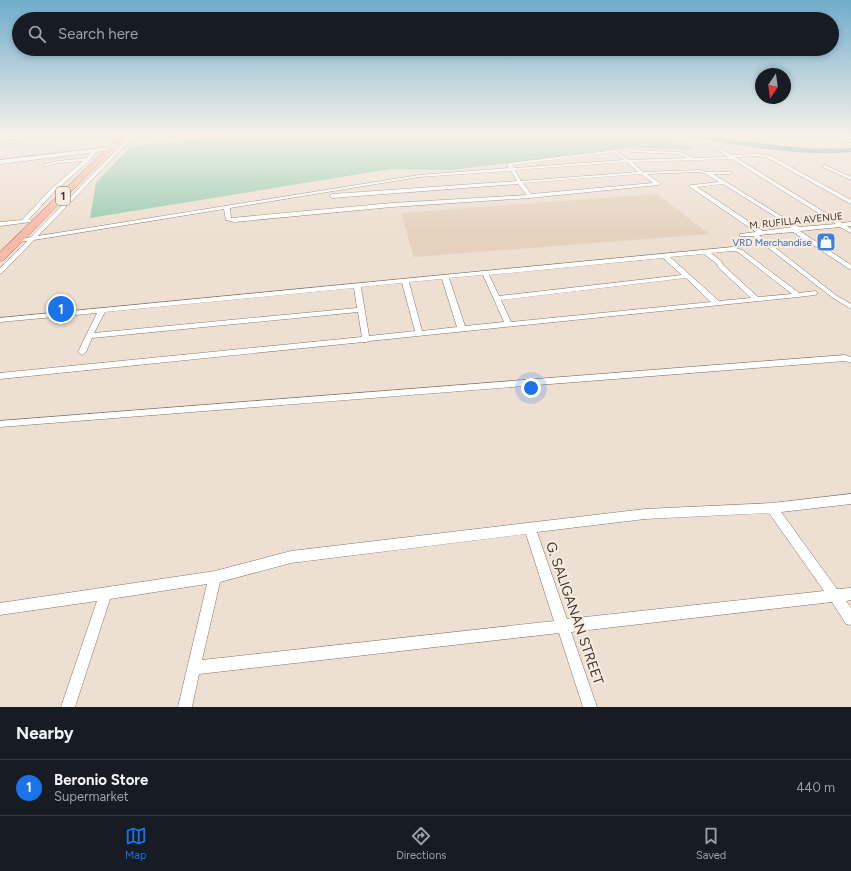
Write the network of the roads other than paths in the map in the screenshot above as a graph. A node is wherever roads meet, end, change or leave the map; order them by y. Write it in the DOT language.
graph roads {
  1 [pos="79,167"];
  2 [pos="92,167"];
  3 [pos="102,167"];
  4 [pos="511,167"];
  5 [pos="551,167"];
  6 [pos="635,167"];
  7 [pos="747,167"];
  8 [pos="787,167"];
  9 [pos="827,167"];
  10 [pos="512,170"];
  11 [pos="642,173"];
  12 [pos="708,173"];
  13 [pos="730,173"];
  14 [pos="851,179"];
  15 [pos="519,181"];
  16 [pos="724,183"];
  17 [pos="389,191"];
  18 [pos="298,196"];
  19 [pos="530,196"];
  20 [pos="851,202"];
  21 [pos="392,205"];
  22 [pos="227,208"];
  23 [pos="38,220"];
  24 [pos="24,221"];
  25 [pos="0,224"];
  26 [pos="841,224"];
  27 [pos="851,224"];
  28 [pos="795,229"];
  29 [pos="851,231"];
  30 [pos="762,233"];
  31 [pos="754,234"];
  32 [pos="742,235"];
  33 [pos="31,239"];
  34 [pos="17,241"];
  35 [pos="706,252"];
  36 [pos="665,256"];
  37 [pos="0,258"];
  38 [pos="851,268"];
  39 [pos="0,272"];
  40 [pos="485,273"];
  41 [pos="687,276"];
  42 [pos="445,277"];
  43 [pos="405,281"];
  44 [pos="357,286"];
  45 [pos="815,293"];
  46 [pos="798,295"];
  47 [pos="497,298"];
  48 [pos="756,299"];
  49 [pos="716,302"];
  50 [pos="851,307"];
  51 [pos="102,310"];
  52 [pos="361,310"];
  53 [pos="0,320"];
  54 [pos="509,325"];
  55 [pos="462,330"];
  56 [pos="419,334"];
  57 [pos="89,336"];
  58 [pos="366,340"];
  59 [pos="82,352"];
  60 [pos="851,360"];
  61 [pos="0,376"];
  62 [pos="0,424"];
  63 [pos="851,499"];
  64 [pos="772,508"];
  65 [pos="530,529"];
  66 [pos="215,577"];
  67 [pos="106,593"];
  68 [pos="851,594"];
  69 [pos="835,596"];
  70 [pos="0,610"];
  71 [pos="851,619"];
  72 [pos="562,626"];
  73 [pos="193,668"];
  74 [pos="68,707"];
  75 [pos="185,707"];
  76 [pos="590,707"];
  1 -- 24 [label="street"];
  2 -- 23 [label="main road, 1"];
  3 -- 33 [label="street"];
  4 -- 10 [label="street"];
  5 -- 10 [label="street"];
  6 -- 11 [label="street"];
  7 -- 26 [label="street"];
  8 -- 20 [label="street"];
  9 -- 14 [label="street"];
  10 -- 15 [label="street"];
  10 -- 18 [label="street"];
  11 -- 12 [label="street"];
  11 -- 15 [label="street"];
  11 -- 19 [label="street"];
  12 -- 13 [label="street"];
  12 -- 16 [label="street"];
  15 -- 17 [label="street"];
  15 -- 19 [label="street"];
  16 -- 28 [label="street"];
  16 -- 30 [label="street"];
  17 -- 18 [label="street"];
  17 -- 21 [label="street"];
  18 -- 22 [label="street"];
  19 -- 21 [label="street"];
  21 -- 22 [label="street"];
  22 -- 33 [label="street"];
  23 -- 24 [label="street"];
  23 -- 34 [label="main road, 1"];
  24 -- 25 [label="street"];
  26 -- 27 [label="street, M. RUFILLA AVENUE"];
  26 -- 28 [label="street, M. RUFILLA AVENUE"];
  26 -- 29 [label="street"];
  28 -- 30 [label="street, M. RUFILLA AVENUE"];
  28 -- 38 [label="street"];
  30 -- 31 [label="street, M. RUFILLA AVENUE"];
  31 -- 32 [label="street, M. RUFILLA AVENUE"];
  31 -- 50 [label="street"];
  33 -- 34 [label="street"];
  33 -- 39 [label="street"];
  34 -- 37 [label="main road, 1"];
  35 -- 36 [label="street"];
  35 -- 46 [label="street"];
  35 -- 48 [label="street"];
  36 -- 40 [label="street"];
  36 -- 41 [label="street"];
  40 -- 42 [label="street"];
  40 -- 47 [label="street"];
  41 -- 47 [label="street"];
  41 -- 49 [label="street"];
  42 -- 43 [label="street"];
  42 -- 55 [label="street"];
  43 -- 44 [label="street"];
  43 -- 56 [label="street"];
  44 -- 51 [label="street"];
  44 -- 52 [label="street"];
  45 -- 46 [label="street"];
  46 -- 48 [label="street"];
  47 -- 54 [label="street"];
  48 -- 49 [label="street"];
  49 -- 54 [label="street"];
  51 -- 53 [label="street"];
  51 -- 57 [label="street"];
  52 -- 57 [label="street"];
  52 -- 58 [label="street"];
  54 -- 55 [label="street"];
  55 -- 56 [label="street"];
  56 -- 58 [label="street"];
  57 -- 59 [label="street"];
  58 -- 61 [label="street"];
  60 -- 62 [label="street"];
  63 -- 64 [label="street"];
  64 -- 65 [label="street"];
  64 -- 69 [label="street"];
  65 -- 66 [label="street"];
  65 -- 72 [label="street, G. SALIGANAN STREET"];
  66 -- 67 [label="street"];
  66 -- 73 [label="street"];
  67 -- 70 [label="street"];
  67 -- 74 [label="street"];
  68 -- 69 [label="street"];
  69 -- 71 [label="street"];
  69 -- 72 [label="street"];
  72 -- 73 [label="street"];
  72 -- 76 [label="street, G. SALIGANAN STREET"];
  73 -- 75 [label="street"];
}
